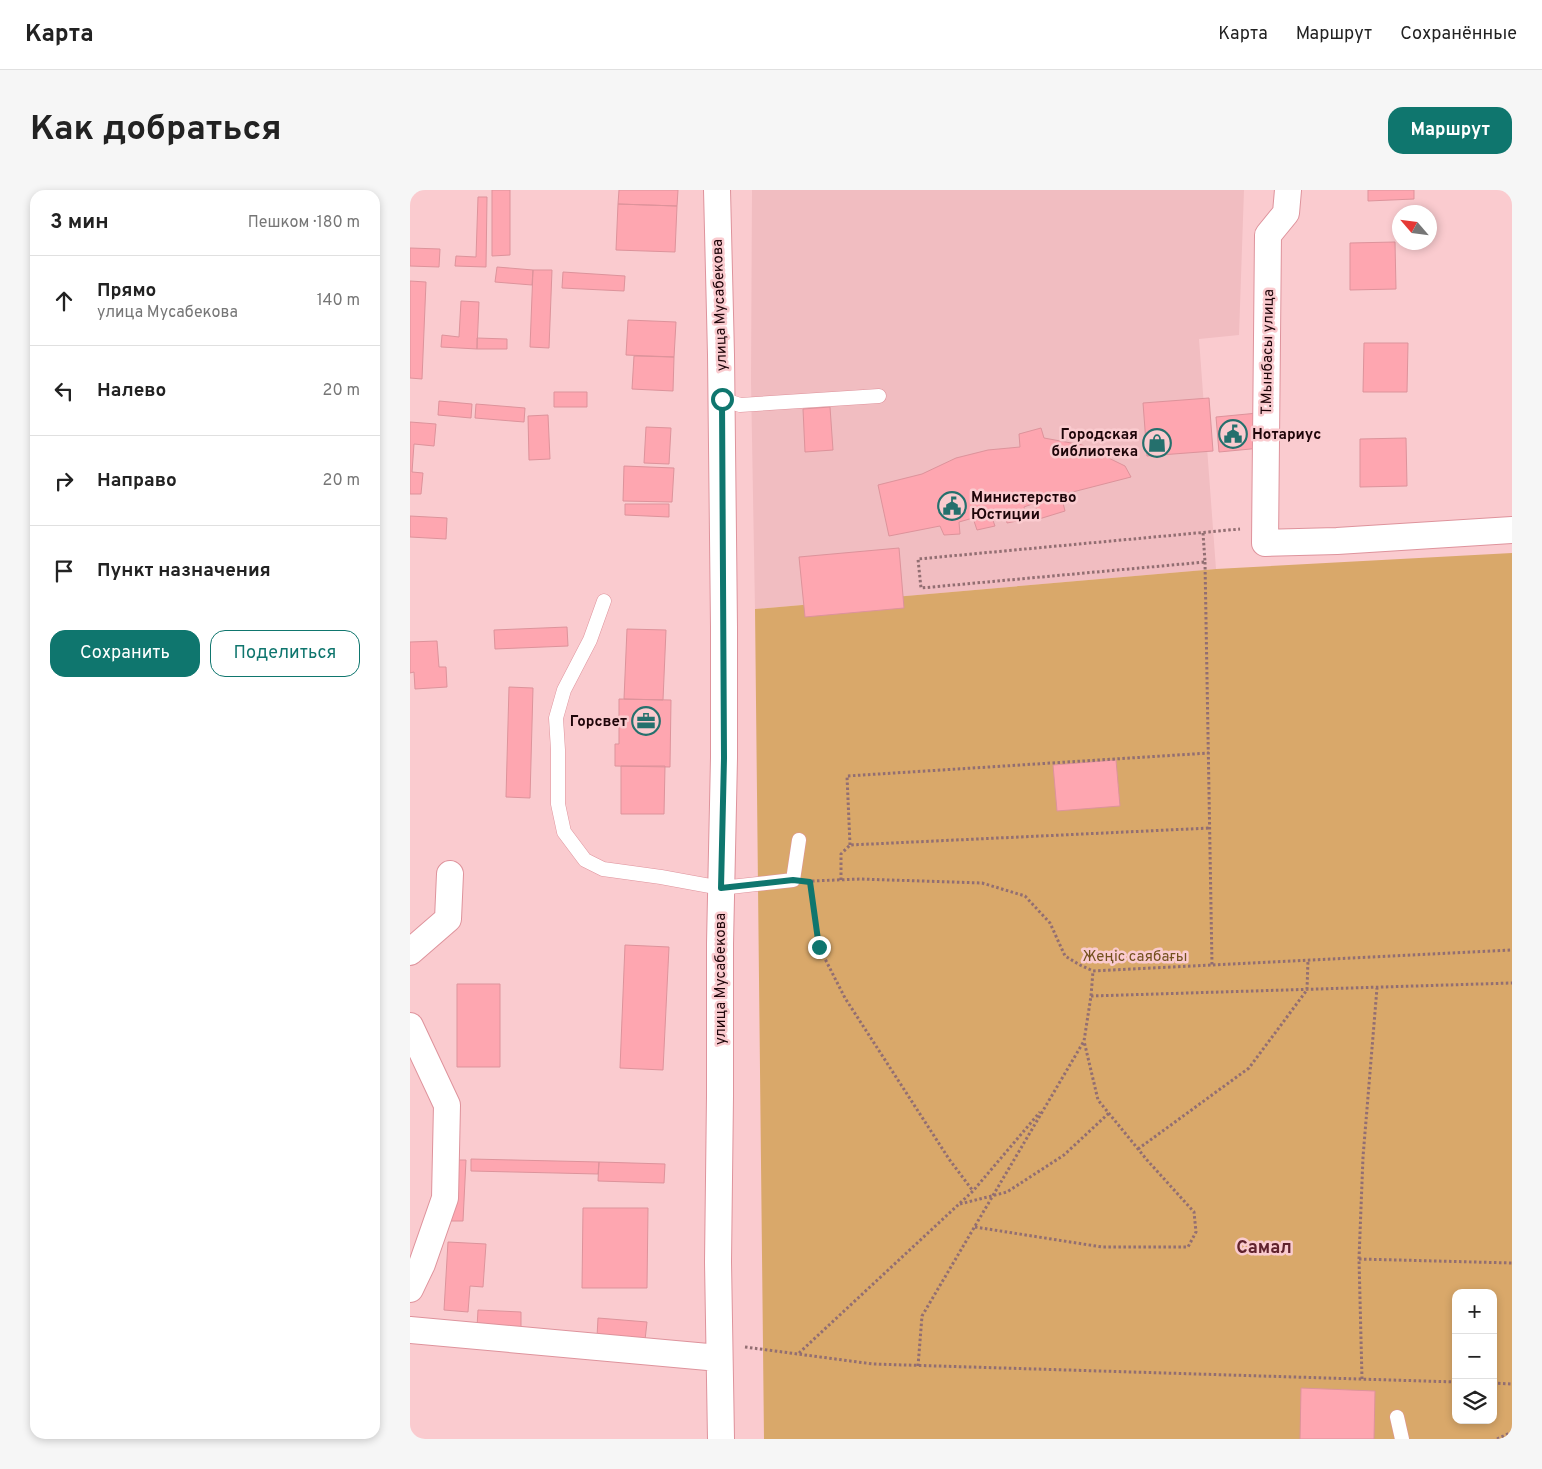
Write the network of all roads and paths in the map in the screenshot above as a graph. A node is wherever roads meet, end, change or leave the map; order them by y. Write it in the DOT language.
graph roads {
  1 [pos="717,190"];
  2 [pos="1288,190"];
  3 [pos="879,396"];
  4 [pos="722,399"];
  5 [pos="1265,527"];
  6 [pos="1512,530"];
  7 [pos="1203,533"];
  8 [pos="1205,562"];
  9 [pos="604,601"];
  10 [pos="1209,753"];
  11 [pos="1210,828"];
  12 [pos="800,840"];
  13 [pos="850,845"];
  14 [pos="450,874"];
  15 [pos="841,880"];
  16 [pos="721,888"];
  17 [pos="1512,950"];
  18 [pos="410,952"];
  19 [pos="1308,960"];
  20 [pos="1212,965"];
  21 [pos="1093,971"];
  22 [pos="1512,983"];
  23 [pos="1377,988"];
  24 [pos="1307,990"];
  25 [pos="1091,996"];
  26 [pos="410,1026"];
  27 [pos="1084,1041"];
  28 [pos="1046,1105"];
  29 [pos="1108,1113"];
  30 [pos="1138,1149"];
  31 [pos="973,1191"];
  32 [pos="993,1196"];
  33 [pos="959,1204"];
  34 [pos="975,1227"];
  35 [pos="1359,1259"];
  36 [pos="1512,1263"];
  37 [pos="410,1290"];
  38 [pos="410,1330"];
  39 [pos="745,1346"];
  40 [pos="798,1354"];
  41 [pos="720,1358"];
  42 [pos="918,1366"];
  43 [pos="1362,1379"];
  44 [pos="1452,1382"];
  45 [pos="1497,1383"];
  46 [pos="1512,1384"];
  47 [pos="1397,1417"];
  48 [pos="1512,1432"];
  49 [pos="721,1439"];
  50 [pos="1402,1439"];
  51 [pos="1497,1439"];
  1 -- 4 [label="street, улица Мусабекова"];
  2 -- 5 [label="street, Т.Мынбасы улица"];
  3 -- 4 [label="lane"];
  4 -- 16 [label="street, улица Мусабекова"];
  5 -- 6 [label="street"];
  5 -- 7 [label="path"];
  7 -- 8 [label="path"];
  7 -- 8 [label="path"];
  8 -- 10 [label="path"];
  9 -- 16 [label="lane"];
  10 -- 11 [label="path"];
  10 -- 13 [label="path"];
  11 -- 13 [label="path"];
  11 -- 20 [label="path"];
  12 -- 16 [label="lane"];
  13 -- 15 [label="path"];
  14 -- 18 [label="street"];
  15 -- 21 [label="path"];
  15 -- 31 [label="path"];
  16 -- 41 [label="street, улица Мусабекова"];
  17 -- 19 [label="path"];
  19 -- 20 [label="path"];
  19 -- 24 [label="path"];
  20 -- 21 [label="path"];
  21 -- 25 [label="path"];
  22 -- 23 [label="path"];
  23 -- 24 [label="path"];
  23 -- 35 [label="path"];
  24 -- 25 [label="path"];
  24 -- 30 [label="path"];
  25 -- 27 [label="path"];
  26 -- 37 [label="street"];
  27 -- 28 [label="path"];
  27 -- 29 [label="path"];
  28 -- 31 [label="path"];
  28 -- 32 [label="path"];
  29 -- 30 [label="path"];
  29 -- 32 [label="path"];
  30 -- 34 [label="path"];
  31 -- 33 [label="path"];
  32 -- 33 [label="path"];
  32 -- 34 [label="path"];
  33 -- 40 [label="path"];
  34 -- 42 [label="path"];
  35 -- 36 [label="path"];
  35 -- 43 [label="path"];
  38 -- 41 [label="street"];
  39 -- 40 [label="path"];
  40 -- 42 [label="path"];
  41 -- 49 [label="street, улица Мусабекова"];
  42 -- 43 [label="path"];
  43 -- 44 [label="path"];
  45 -- 46 [label="path"];
  47 -- 50 [label="lane"];
  48 -- 51 [label="path"];
}
